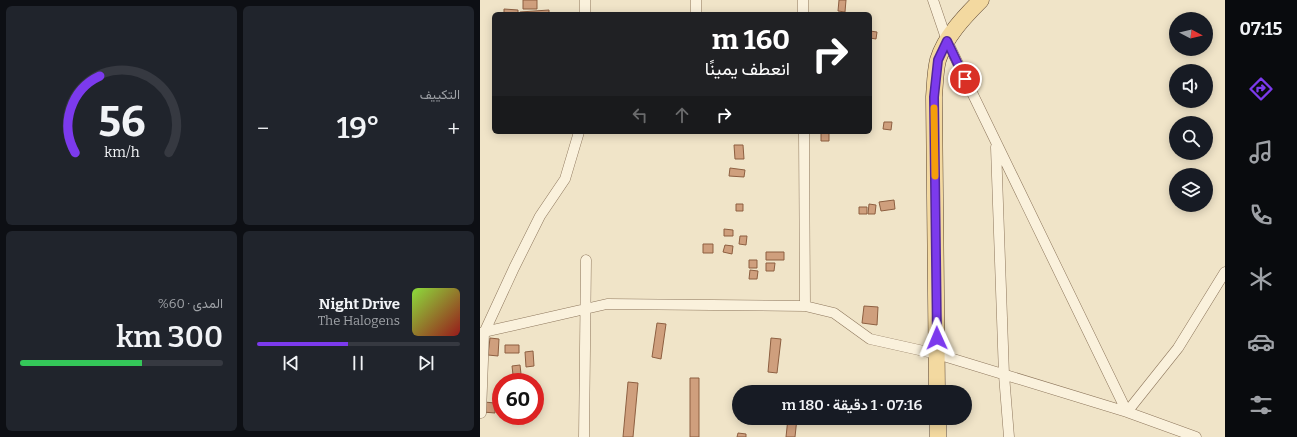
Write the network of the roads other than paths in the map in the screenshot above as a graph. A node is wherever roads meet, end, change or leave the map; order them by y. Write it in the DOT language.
graph roads {
  1 [pos="585,0"];
  2 [pos="696,0"];
  3 [pos="803,0"];
  4 [pos="933,0"];
  5 [pos="980,0"];
  6 [pos="585,12"];
  7 [pos="696,12"];
  8 [pos="803,12"];
  9 [pos="947,41"];
  10 [pos="578,134"];
  11 [pos="804,134"];
  12 [pos="996,143"];
  13 [pos="586,260"];
  14 [pos="1225,272"];
  15 [pos="805,306"];
  16 [pos="585,309"];
  17 [pos="482,333"];
  18 [pos="937,354"];
  19 [pos="1004,375"];
  20 [pos="937,385"];
  21 [pos="1127,412"];
  22 [pos="481,413"];
  23 [pos="938,425"];
  24 [pos="584,437"];
  25 [pos="938,437"];
  26 [pos="1009,437"];
  27 [pos="1196,437"];
  1 -- 6 [label="street"];
  2 -- 7 [label="street"];
  3 -- 8 [label="street"];
  4 -- 9 [label="street"];
  5 -- 9 [label="main road"];
  9 -- 12 [label="street"];
  9 -- 18 [label="main road"];
  10 -- 17 [label="street"];
  11 -- 15 [label="street"];
  12 -- 19 [label="street"];
  12 -- 21 [label="street"];
  13 -- 16 [label="street"];
  14 -- 21 [label="street"];
  15 -- 16 [label="street"];
  15 -- 18 [label="street"];
  16 -- 17 [label="street"];
  16 -- 24 [label="street"];
  17 -- 22 [label="street"];
  18 -- 19 [label="street"];
  18 -- 20 [label="main road"];
  19 -- 21 [label="street"];
  19 -- 26 [label="street"];
  21 -- 27 [label="street"];
  23 -- 25 [label="main road"];
}
